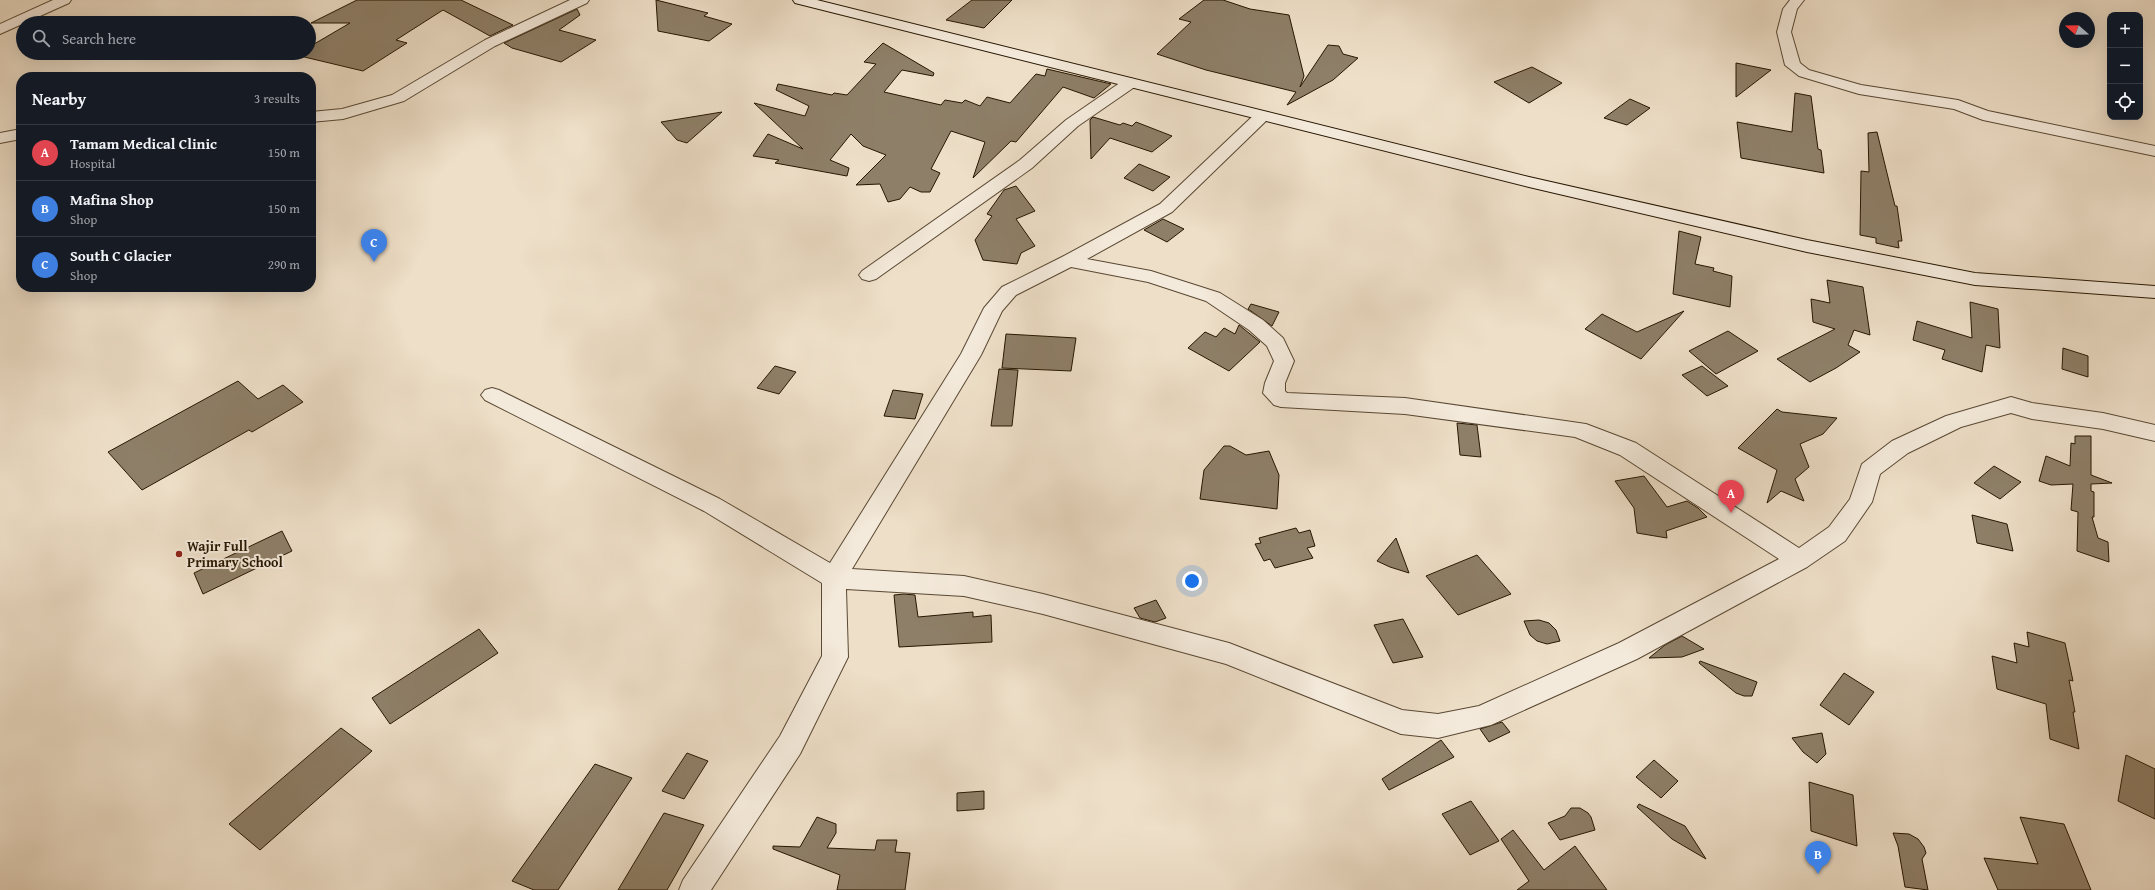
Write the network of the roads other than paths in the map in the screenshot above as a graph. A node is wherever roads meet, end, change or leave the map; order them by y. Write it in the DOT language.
graph roads {
  1 [pos="64,0"];
  2 [pos="582,0"];
  3 [pos="800,0"];
  4 [pos="1797,0"];
  5 [pos="30,16"];
  6 [pos="16,22"];
  7 [pos="0,30"];
  8 [pos="1130,83"];
  9 [pos="1261,116"];
  10 [pos="316,117"];
  11 [pos="16,135"];
  12 [pos="0,138"];
  13 [pos="2155,151"];
  14 [pos="1069,261"];
  15 [pos="868,275"];
  16 [pos="2155,292"];
  17 [pos="492,395"];
  18 [pos="2155,433"];
  19 [pos="1799,560"];
  20 [pos="834,578"];
  21 [pos="694,890"];
  1 -- 5 [label="street"];
  2 -- 10 [label="street"];
  3 -- 8 [label="street"];
  4 -- 13 [label="street"];
  6 -- 7 [label="street"];
  8 -- 9 [label="street"];
  8 -- 15 [label="street"];
  9 -- 14 [label="street"];
  9 -- 16 [label="street"];
  11 -- 12 [label="street"];
  14 -- 19 [label="street"];
  14 -- 20 [label="street"];
  17 -- 20 [label="street"];
  18 -- 19 [label="street"];
  19 -- 20 [label="street"];
  20 -- 21 [label="street"];
}
